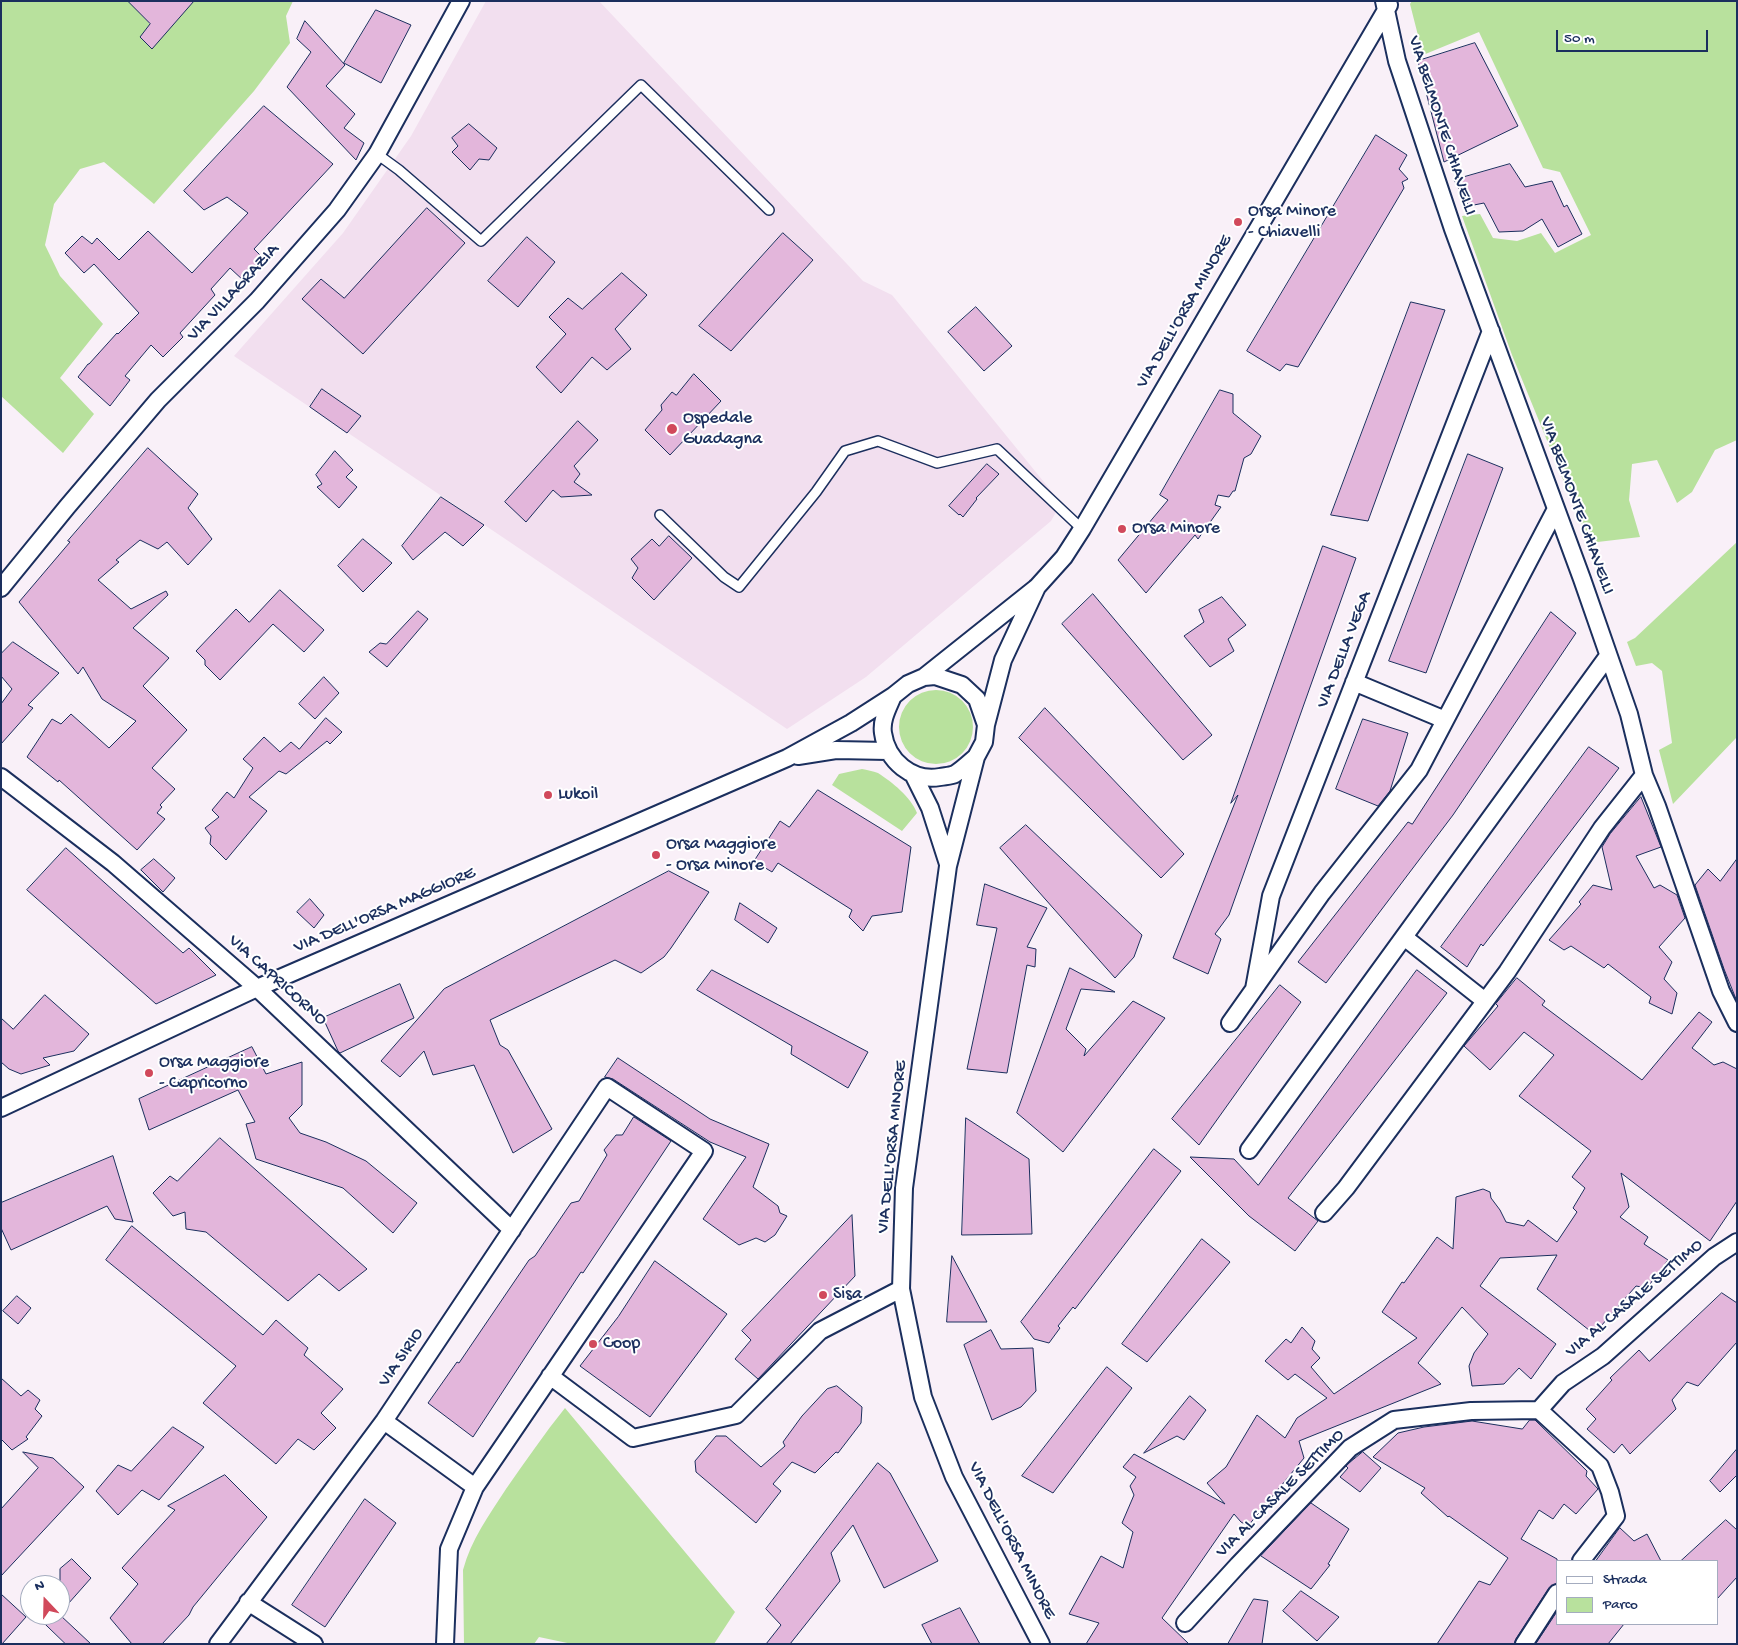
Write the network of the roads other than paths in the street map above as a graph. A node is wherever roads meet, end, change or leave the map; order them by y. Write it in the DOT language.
graph roads {
  1 [pos="461,1"];
  2 [pos="1387,4"];
  3 [pos="377,154"];
  4 [pos="769,210"];
  5 [pos="1491,331"];
  6 [pos="1556,509"];
  7 [pos="660,514"];
  8 [pos="1082,529"];
  9 [pos="1037,587"];
  10 [pos="1,588"];
  11 [pos="1608,656"];
  12 [pos="924,678"];
  13 [pos="1354,682"];
  14 [pos="894,696"];
  15 [pos="1445,720"];
  16 [pos="986,724"];
  17 [pos="888,751"];
  18 [pos="976,757"];
  19 [pos="787,758"];
  20 [pos="913,774"];
  21 [pos="1644,775"];
  22 [pos="1,777"];
  23 [pos="948,866"];
  24 [pos="1404,937"];
  25 [pos="257,988"];
  26 [pos="1254,989"];
  27 [pos="1485,1001"];
  28 [pos="1230,1023"];
  29 [pos="1737,1023"];
  30 [pos="1,1108"];
  31 [pos="1250,1150"];
  32 [pos="1324,1213"];
  33 [pos="512,1230"];
  34 [pos="1737,1242"];
  35 [pos="901,1289"];
  36 [pos="550,1376"];
  37 [pos="1539,1410"];
  38 [pos="384,1421"];
  39 [pos="476,1487"];
  40 [pos="1582,1560"];
  41 [pos="1556,1596"];
  42 [pos="248,1602"];
  43 [pos="1185,1623"];
  44 [pos="218,1644"];
  45 [pos="314,1644"];
  46 [pos="445,1644"];
  47 [pos="1041,1644"];
  48 [pos="1524,1644"];
  1 -- 3 [label="street, VIA VILLAGRAZIA"];
  2 -- 5 [label="street, VIA BELMONTE CHIAVELLI"];
  2 -- 8 [label="street, VIA DELL'ORSA MINORE"];
  3 -- 4 [label="lane"];
  3 -- 10 [label="street, VIA VILLAGRAZIA"];
  5 -- 6 [label="street, VIA BELMONTE CHIAVELLI"];
  5 -- 13 [label="street, VIA DELLA VEGA"];
  6 -- 11 [label="street, VIA BELMONTE CHIAVELLI"];
  6 -- 15 [label="street"];
  7 -- 8 [label="lane"];
  8 -- 9 [label="street, VIA DELL'ORSA MINORE"];
  9 -- 12 [label="street"];
  9 -- 16 [label="street"];
  11 -- 21 [label="street, VIA BELMONTE CHIAVELLI"];
  11 -- 24 [label="street"];
  12 -- 14 [label="street"];
  12 -- 16 [label="street"];
  13 -- 15 [label="street"];
  13 -- 26 [label="street, VIA DELLA VEGA"];
  14 -- 17 [label="street"];
  14 -- 19 [label="street"];
  15 -- 26 [label="street"];
  16 -- 18 [label="street"];
  17 -- 19 [label="street"];
  17 -- 20 [label="street"];
  18 -- 20 [label="street"];
  18 -- 23 [label="street, VIA DELL'ORSA MINORE"];
  19 -- 25 [label="street, VIA DELL'ORSA MAGGIORE"];
  20 -- 23 [label="street"];
  21 -- 27 [label="street"];
  21 -- 29 [label="street, VIA BELMONTE CHIAVELLI"];
  22 -- 25 [label="street, VIA CAPRICORNO"];
  23 -- 35 [label="street, VIA DELL'ORSA MINORE"];
  24 -- 27 [label="street"];
  24 -- 31 [label="street"];
  25 -- 30 [label="street, VIA DELL'ORSA MAGGIORE"];
  25 -- 33 [label="street, VIA CAPRICORNO"];
  26 -- 28 [label="street"];
  27 -- 32 [label="street"];
  33 -- 36 [label="street, VIA SIRIO"];
  33 -- 38 [label="street, VIA SIRIO"];
  34 -- 37 [label="street, VIA AL CASALE SETTIMO"];
  35 -- 36 [label="street"];
  35 -- 47 [label="street, VIA DELL'ORSA MINORE"];
  36 -- 39 [label="street"];
  37 -- 40 [label="street"];
  37 -- 43 [label="street, VIA AL CASALE SETTIMO"];
  38 -- 39 [label="street"];
  38 -- 42 [label="street, VIA SIRIO"];
  39 -- 46 [label="street"];
  41 -- 48 [label="street"];
  42 -- 44 [label="street, VIA SIRIO"];
  42 -- 45 [label="street"];
}
